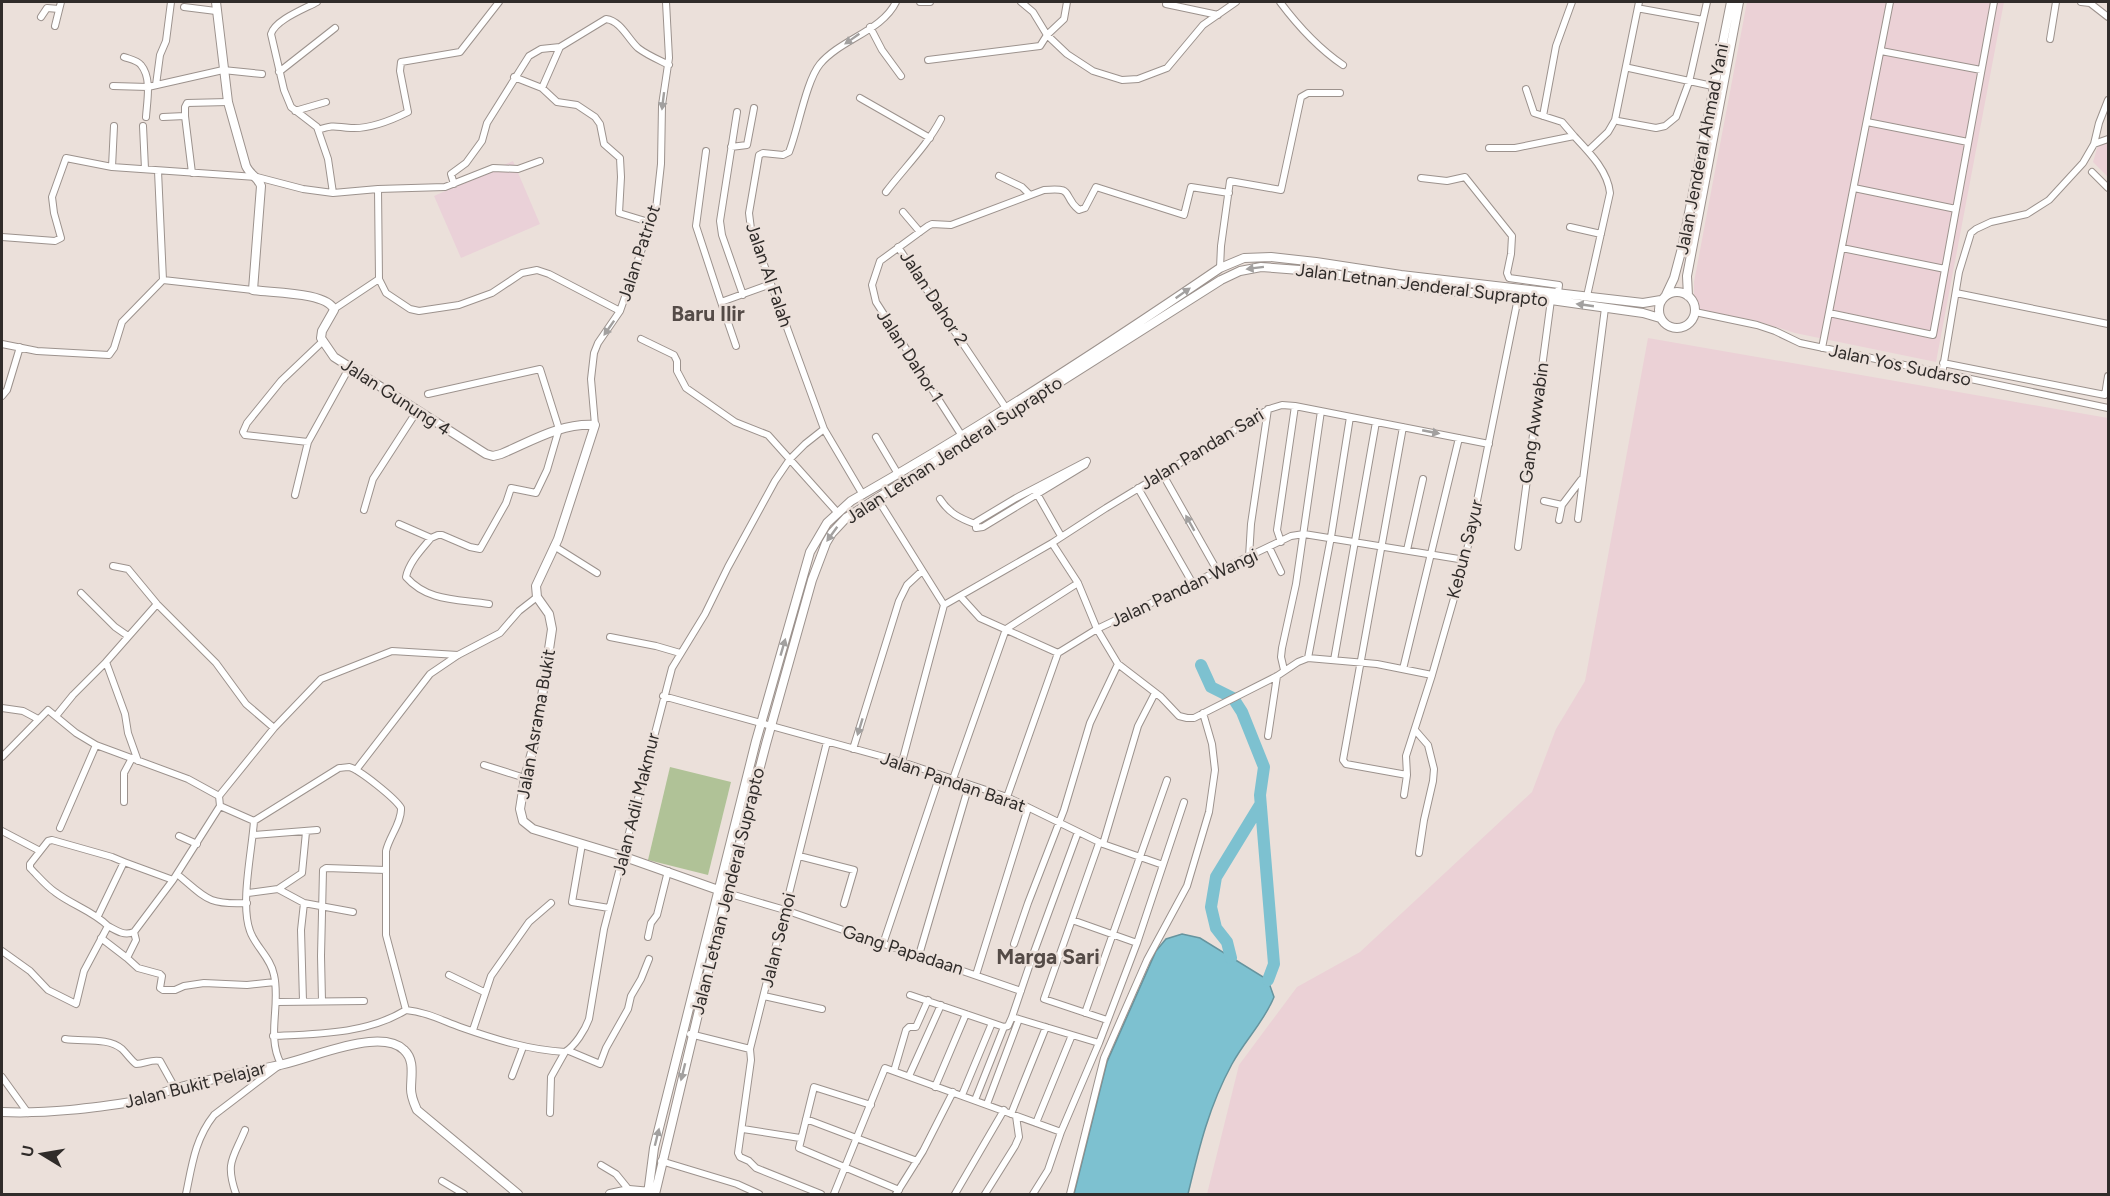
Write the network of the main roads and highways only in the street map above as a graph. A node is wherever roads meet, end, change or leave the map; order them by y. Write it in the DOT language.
graph roads {
  1 [pos="1731,2"];
  2 [pos="1739,2"];
  3 [pos="216,6"];
  4 [pos="1723,63"];
  5 [pos="1719,87"];
  6 [pos="1317,261"];
  7 [pos="1313,271"];
  8 [pos="1689,296"];
  9 [pos="1664,298"];
  10 [pos="1660,318"];
  11 [pos="1083,363"];
  12 [pos="537,597"];
  13 [pos="766,725"];
  14 [pos="723,892"];
  15 [pos="688,1033"];
  16 [pos="2,1112"];
  17 [pos="518,1194"];
  18 [pos="610,1194"];
  19 [pos="653,1194"];
  1 -- 4 [label="main road, Jalan Jenderal Ahmad Yani"];
  2 -- 4 [label="main road, Jalan Jenderal Ahmad Yani"];
  3 -- 12 [label="main road, Jalan Gunung 4"];
  4 -- 5 [label="main road, Jalan Jenderal Ahmad Yani"];
  5 -- 8 [label="main road, Jalan Jenderal Ahmad Yani"];
  5 -- 9 [label="main road, Jalan Jenderal Ahmad Yani"];
  6 -- 7 [label="main road"];
  6 -- 9 [label="main road, Jalan Letnan Jenderal Suprapto"];
  11 -- 6 [label="main road, Jalan Letnan Jenderal Suprapto, one-way"];
  10 -- 7 [label="main road, Jalan Letnan Jenderal Suprapto, one-way"];
  7 -- 11 [label="main road, Jalan Letnan Jenderal Suprapto, one-way"];
  8 -- 9 [label="main road"];
  8 -- 10 [label="main road"];
  9 -- 10 [label="main road"];
  11 -- 13 [label="main road, Jalan Letnan Jenderal Suprapto, one-way"];
  13 -- 11 [label="main road, Jalan Letnan Jenderal Suprapto, one-way"];
  12 -- 14 [label="main road, Jalan Asrama Bukit"];
  13 -- 14 [label="main road, Jalan Letnan Jenderal Suprapto"];
  13 -- 14 [label="main road, Jalan Letnan Jenderal Suprapto"];
  14 -- 15 [label="main road, Jalan Letnan Jenderal Suprapto"];
  15 -- 19 [label="main road, Jalan Letnan Jenderal Suprapto, one-way"];
  19 -- 15 [label="main road, Jalan Letnan Jenderal Suprapto, one-way"];
  16 -- 17 [label="main road, Jalan Bukit Pelajar"];
  18 -- 19 [label="main road"];
}
